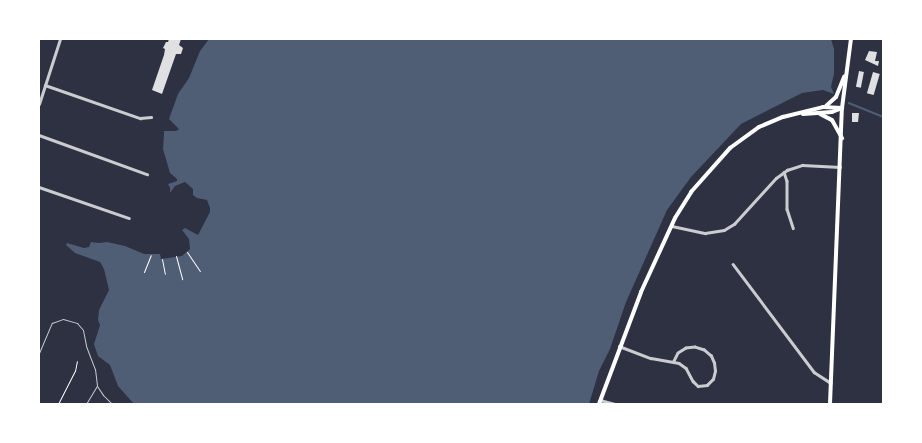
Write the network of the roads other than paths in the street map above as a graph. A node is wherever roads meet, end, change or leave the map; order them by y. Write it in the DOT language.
graph roads {
  1 [pos="60,39"];
  2 [pos="851,39"];
  3 [pos="848,65"];
  4 [pos="45,85"];
  5 [pos="39,104"];
  6 [pos="823,107"];
  7 [pos="842,108"];
  8 [pos="797,114"];
  9 [pos="818,114"];
  10 [pos="151,117"];
  11 [pos="39,135"];
  12 [pos="842,138"];
  13 [pos="840,167"];
  14 [pos="784,172"];
  15 [pos="147,174"];
  16 [pos="39,187"];
  17 [pos="129,218"];
  18 [pos="671,226"];
  19 [pos="793,228"];
  20 [pos="733,264"];
  21 [pos="619,346"];
  22 [pos="39,352"];
  23 [pos="674,361"];
  24 [pos="831,383"];
  25 [pos="97,386"];
  26 [pos="599,402"];
  27 [pos="86,404"];
  28 [pos="112,404"];
  29 [pos="615,404"];
  30 [pos="830,404"];
  1 -- 4 [label="street"];
  2 -- 3 [label="main road"];
  3 -- 6 [label="main road"];
  3 -- 7 [label="main road"];
  4 -- 5 [label="street"];
  4 -- 10 [label="street"];
  6 -- 7 [label="main road"];
  6 -- 8 [label="main road"];
  7 -- 9 [label="main road"];
  7 -- 12 [label="main road"];
  8 -- 9 [label="main road"];
  8 -- 18 [label="main road"];
  9 -- 12 [label="main road"];
  11 -- 15 [label="street"];
  12 -- 13 [label="main road"];
  13 -- 14 [label="street"];
  13 -- 24 [label="main road"];
  14 -- 18 [label="street"];
  14 -- 19 [label="street"];
  16 -- 17 [label="street"];
  18 -- 21 [label="main road"];
  20 -- 24 [label="street"];
  21 -- 23 [label="street"];
  21 -- 26 [label="main road"];
  22 -- 25 [label="lane"];
  23 -- 23 [label="street"];
  24 -- 30 [label="main road"];
  25 -- 27 [label="lane"];
  25 -- 28 [label="lane"];
  26 -- 29 [label="street"];
}
